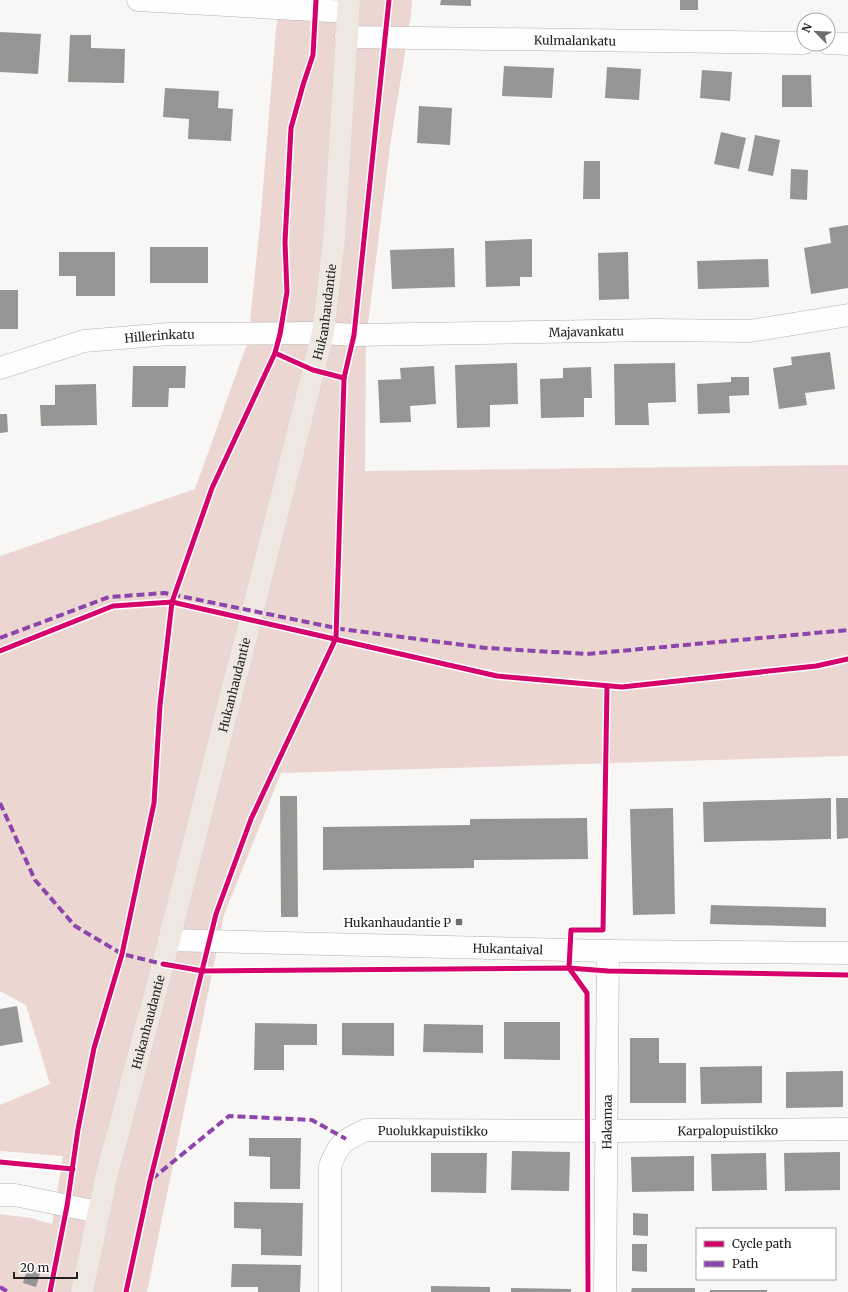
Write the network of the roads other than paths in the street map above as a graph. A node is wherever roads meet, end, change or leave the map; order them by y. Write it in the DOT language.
graph roads {
  1 [pos="138,0"];
  2 [pos="349,6"];
  3 [pos="346,37"];
  4 [pos="796,43"];
  5 [pos="836,43"];
  6 [pos="848,44"];
  7 [pos="848,315"];
  8 [pos="323,333"];
  9 [pos="0,368"];
  10 [pos="169,940"];
  11 [pos="608,951"];
  12 [pos="848,953"];
  13 [pos="848,1129"];
  14 [pos="607,1131"];
  15 [pos="0,1195"];
  16 [pos="98,1212"];
  17 [pos="82,1292"];
  18 [pos="330,1292"];
  19 [pos="605,1292"];
  1 -- 2 [label="street"];
  2 -- 3 [label="main road, Hukanhaudantie"];
  3 -- 4 [label="street, Kulmalankatu"];
  3 -- 8 [label="main road, Hukanhaudantie"];
  5 -- 6 [label="street"];
  7 -- 8 [label="street, Majavankatu"];
  8 -- 9 [label="street, Hillerinkatu"];
  8 -- 10 [label="main road, Hukanhaudantie"];
  10 -- 11 [label="street, Hukantaival"];
  10 -- 16 [label="main road, Hukanhaudantie"];
  11 -- 12 [label="street, Hukantaival"];
  11 -- 14 [label="street, Hakamaa"];
  13 -- 14 [label="street, Karpalopuistikko"];
  14 -- 18 [label="street, Puolukkapuistikko"];
  14 -- 19 [label="street, Hakamaa"];
  15 -- 16 [label="street"];
  16 -- 17 [label="main road, Hukanhaudantie"];
}
